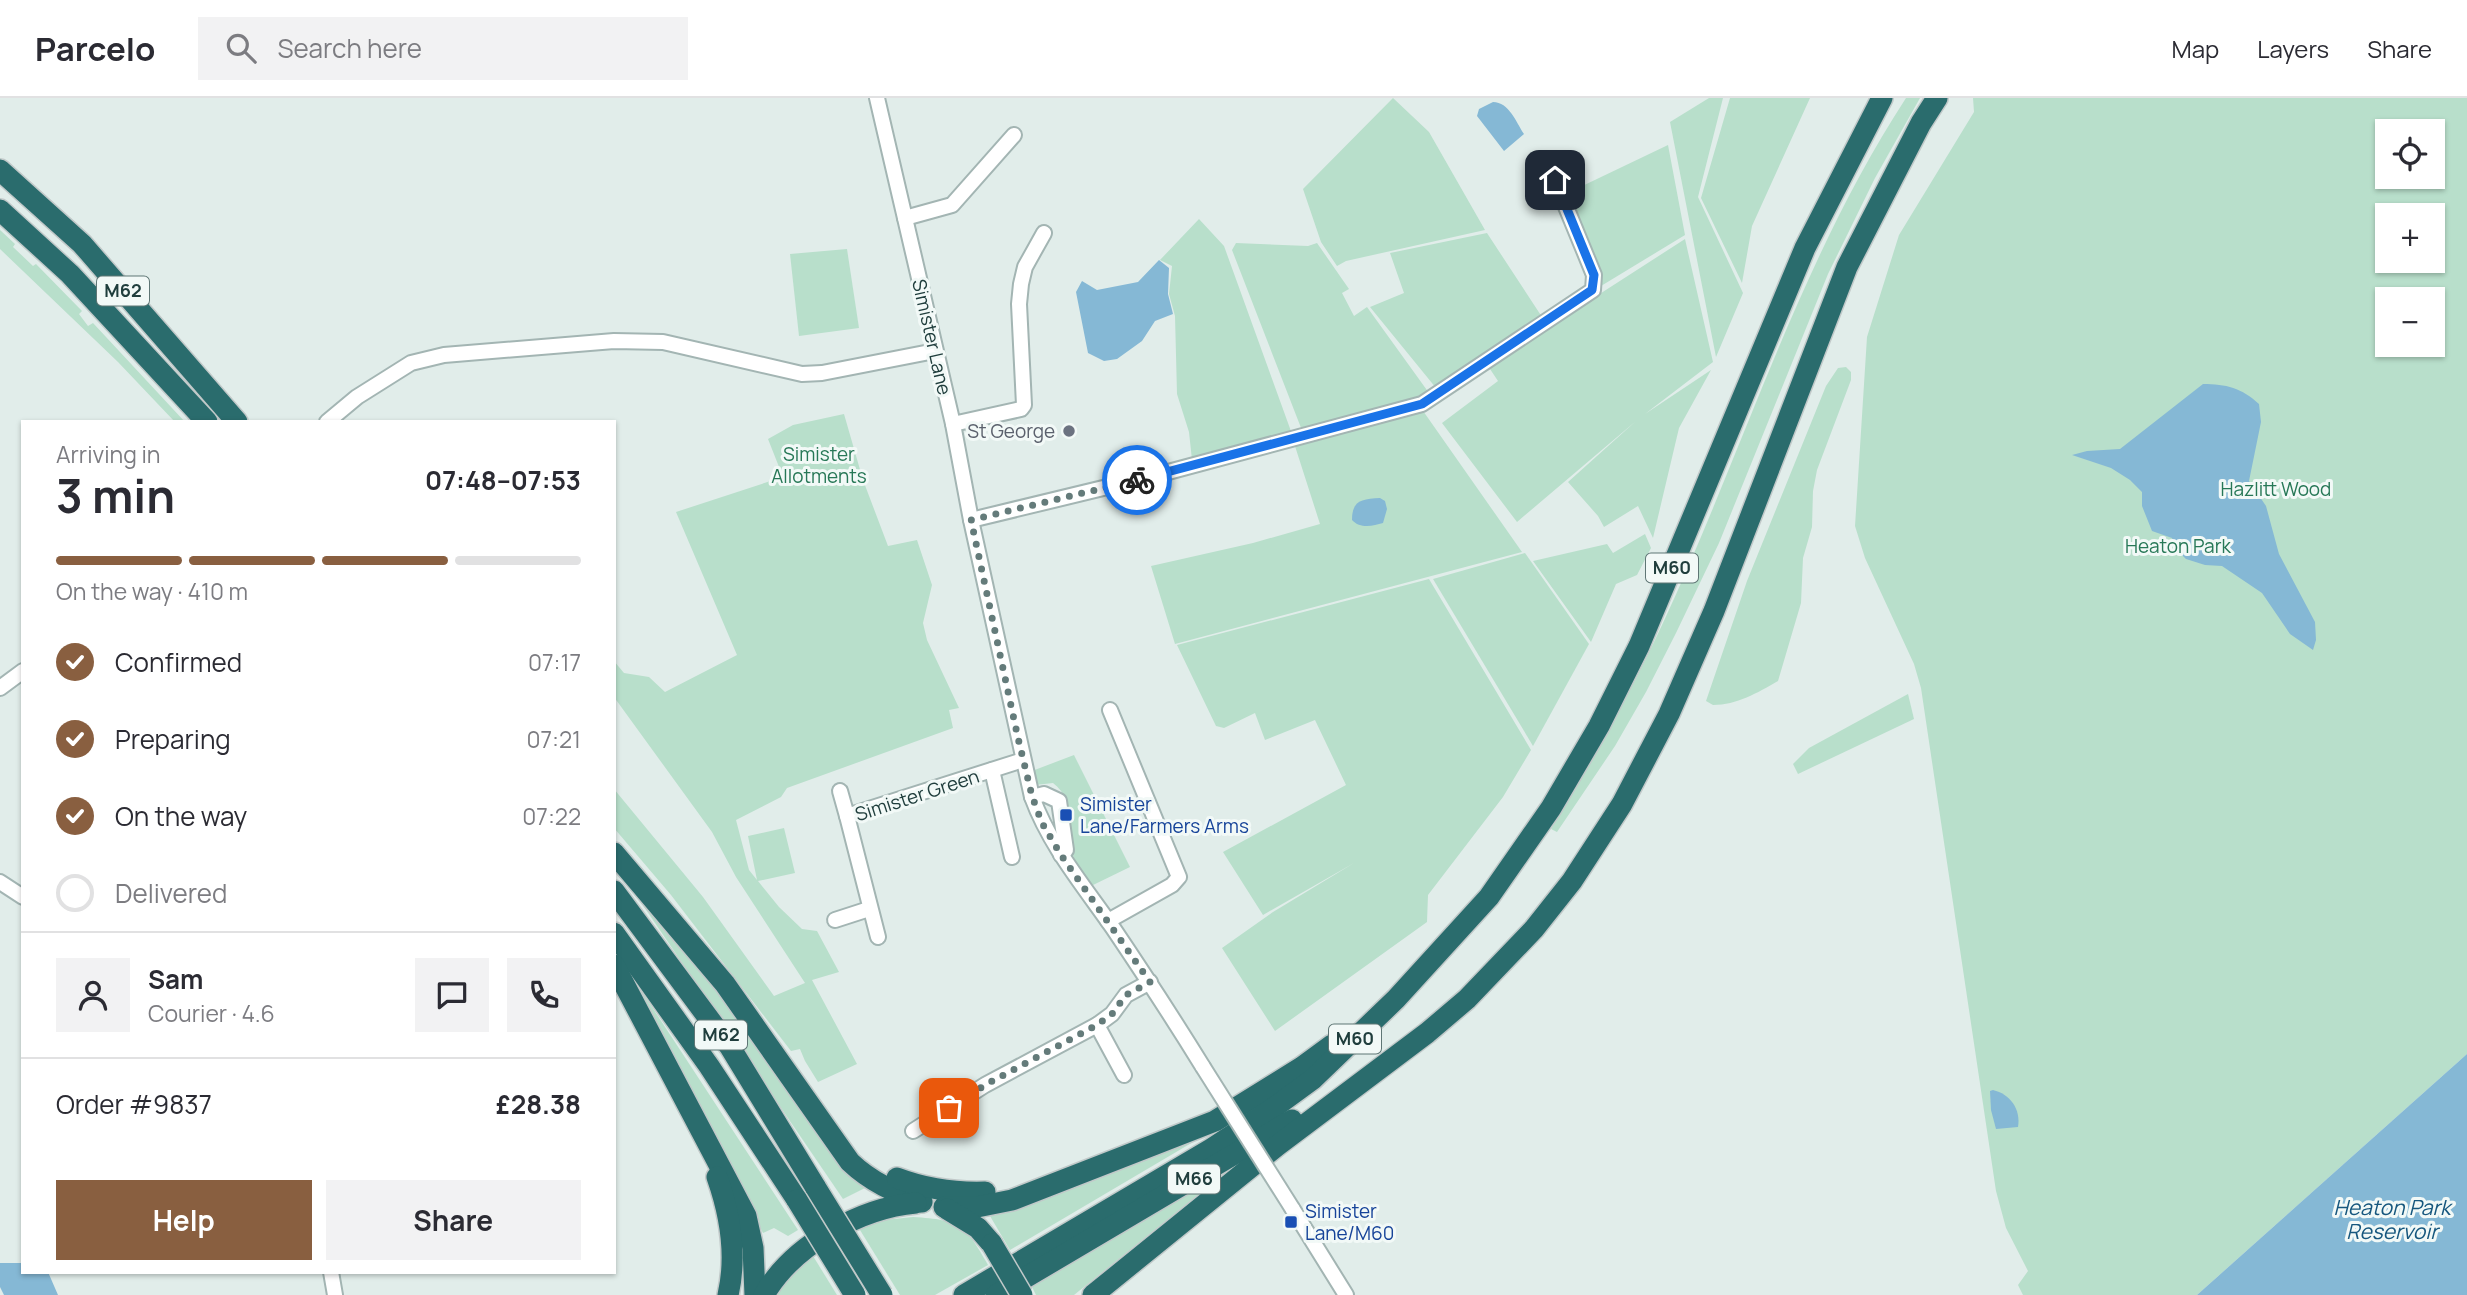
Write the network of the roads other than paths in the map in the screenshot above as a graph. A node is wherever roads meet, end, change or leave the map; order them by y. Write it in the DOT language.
graph roads {
  1 [pos="877,98"];
  2 [pos="1882,98"];
  3 [pos="1937,98"];
  4 [pos="1014,135"];
  5 [pos="0,170"];
  6 [pos="1555,180"];
  7 [pos="0,210"];
  8 [pos="905,218"];
  9 [pos="1045,233"];
  10 [pos="935,351"];
  11 [pos="205,420"];
  12 [pos="235,420"];
  13 [pos="329,420"];
  14 [pos="953,425"];
  15 [pos="971,520"];
  16 [pos="21,672"];
  17 [pos="0,688"];
  18 [pos="1110,710"];
  19 [pos="1023,760"];
  20 [pos="992,770"];
  21 [pos="841,791"];
  22 [pos="1032,796"];
  23 [pos="847,816"];
  24 [pos="616,855"];
  25 [pos="1061,855"];
  26 [pos="1012,858"];
  27 [pos="0,882"];
  28 [pos="616,894"];
  29 [pos="21,896"];
  30 [pos="869,909"];
  31 [pos="835,920"];
  32 [pos="1108,921"];
  33 [pos="616,936"];
  34 [pos="878,937"];
  35 [pos="616,969"];
  36 [pos="1150,982"];
  37 [pos="1396,999"];
  38 [pos="1097,1025"];
  39 [pos="777,1055"];
  40 [pos="1390,1061"];
  41 [pos="1124,1075"];
  42 [pos="1313,1079"];
  43 [pos="689,1105"];
  44 [pos="914,1131"];
  45 [pos="1162,1143"];
  46 [pos="1248,1169"];
  47 [pos="922,1202"];
  48 [pos="944,1208"];
  49 [pos="331,1274"];
  50 [pos="335,1295"];
  51 [pos="728,1295"];
  52 [pos="755,1295"];
  53 [pos="764,1295"];
  54 [pos="855,1295"];
  55 [pos="882,1295"];
  56 [pos="964,1295"];
  57 [pos="996,1295"];
  58 [pos="1022,1295"];
  59 [pos="1093,1295"];
  60 [pos="1115,1295"];
  61 [pos="1346,1295"];
  1 -- 8 [label="street, Simister Lane"];
  2 -- 37 [label="highway, M60"];
  3 -- 40 [label="highway, M60"];
  4 -- 8 [label="street"];
  5 -- 12 [label="highway, M62"];
  6 -- 15 [label="street"];
  7 -- 11 [label="highway, M62"];
  8 -- 10 [label="street, Simister Lane"];
  9 -- 14 [label="street"];
  10 -- 13 [label="street"];
  10 -- 14 [label="street, Simister Lane"];
  14 -- 15 [label="street, Simister Lane"];
  15 -- 19 [label="street, Simister Lane"];
  16 -- 17 [label="street"];
  18 -- 32 [label="street"];
  19 -- 20 [label="street, Simister Green"];
  19 -- 22 [label="street, Simister Lane"];
  20 -- 23 [label="street, Simister Green"];
  20 -- 26 [label="street"];
  21 -- 23 [label="street"];
  22 -- 25 [label="street, Simister Lane"];
  22 -- 25 [label="street"];
  23 -- 30 [label="street, Simister Green"];
  24 -- 39 [label="highway"];
  25 -- 32 [label="street, Simister Lane"];
  27 -- 29 [label="street"];
  28 -- 55 [label="highway, M62, bridge"];
  30 -- 31 [label="street"];
  30 -- 34 [label="street, Simister Green"];
  32 -- 36 [label="street, Simister Lane"];
  33 -- 54 [label="highway, M62, bridge"];
  35 -- 43 [label="highway"];
  36 -- 38 [label="street"];
  36 -- 61 [label="street, Simister Lane, bridge"];
  37 -- 42 [label="highway, M60"];
  37 -- 45 [label="highway"];
  38 -- 41 [label="street"];
  38 -- 44 [label="street"];
  39 -- 45 [label="highway"];
  39 -- 47 [label="highway"];
  40 -- 46 [label="highway"];
  40 -- 57 [label="highway, M66"];
  42 -- 56 [label="highway, M66"];
  43 -- 51 [label="highway"];
  43 -- 52 [label="highway"];
  45 -- 48 [label="highway"];
  46 -- 59 [label="highway"];
  46 -- 60 [label="highway"];
  47 -- 48 [label="highway"];
  47 -- 53 [label="highway"];
  48 -- 58 [label="highway, bridge"];
  49 -- 50 [label="street"];
}
